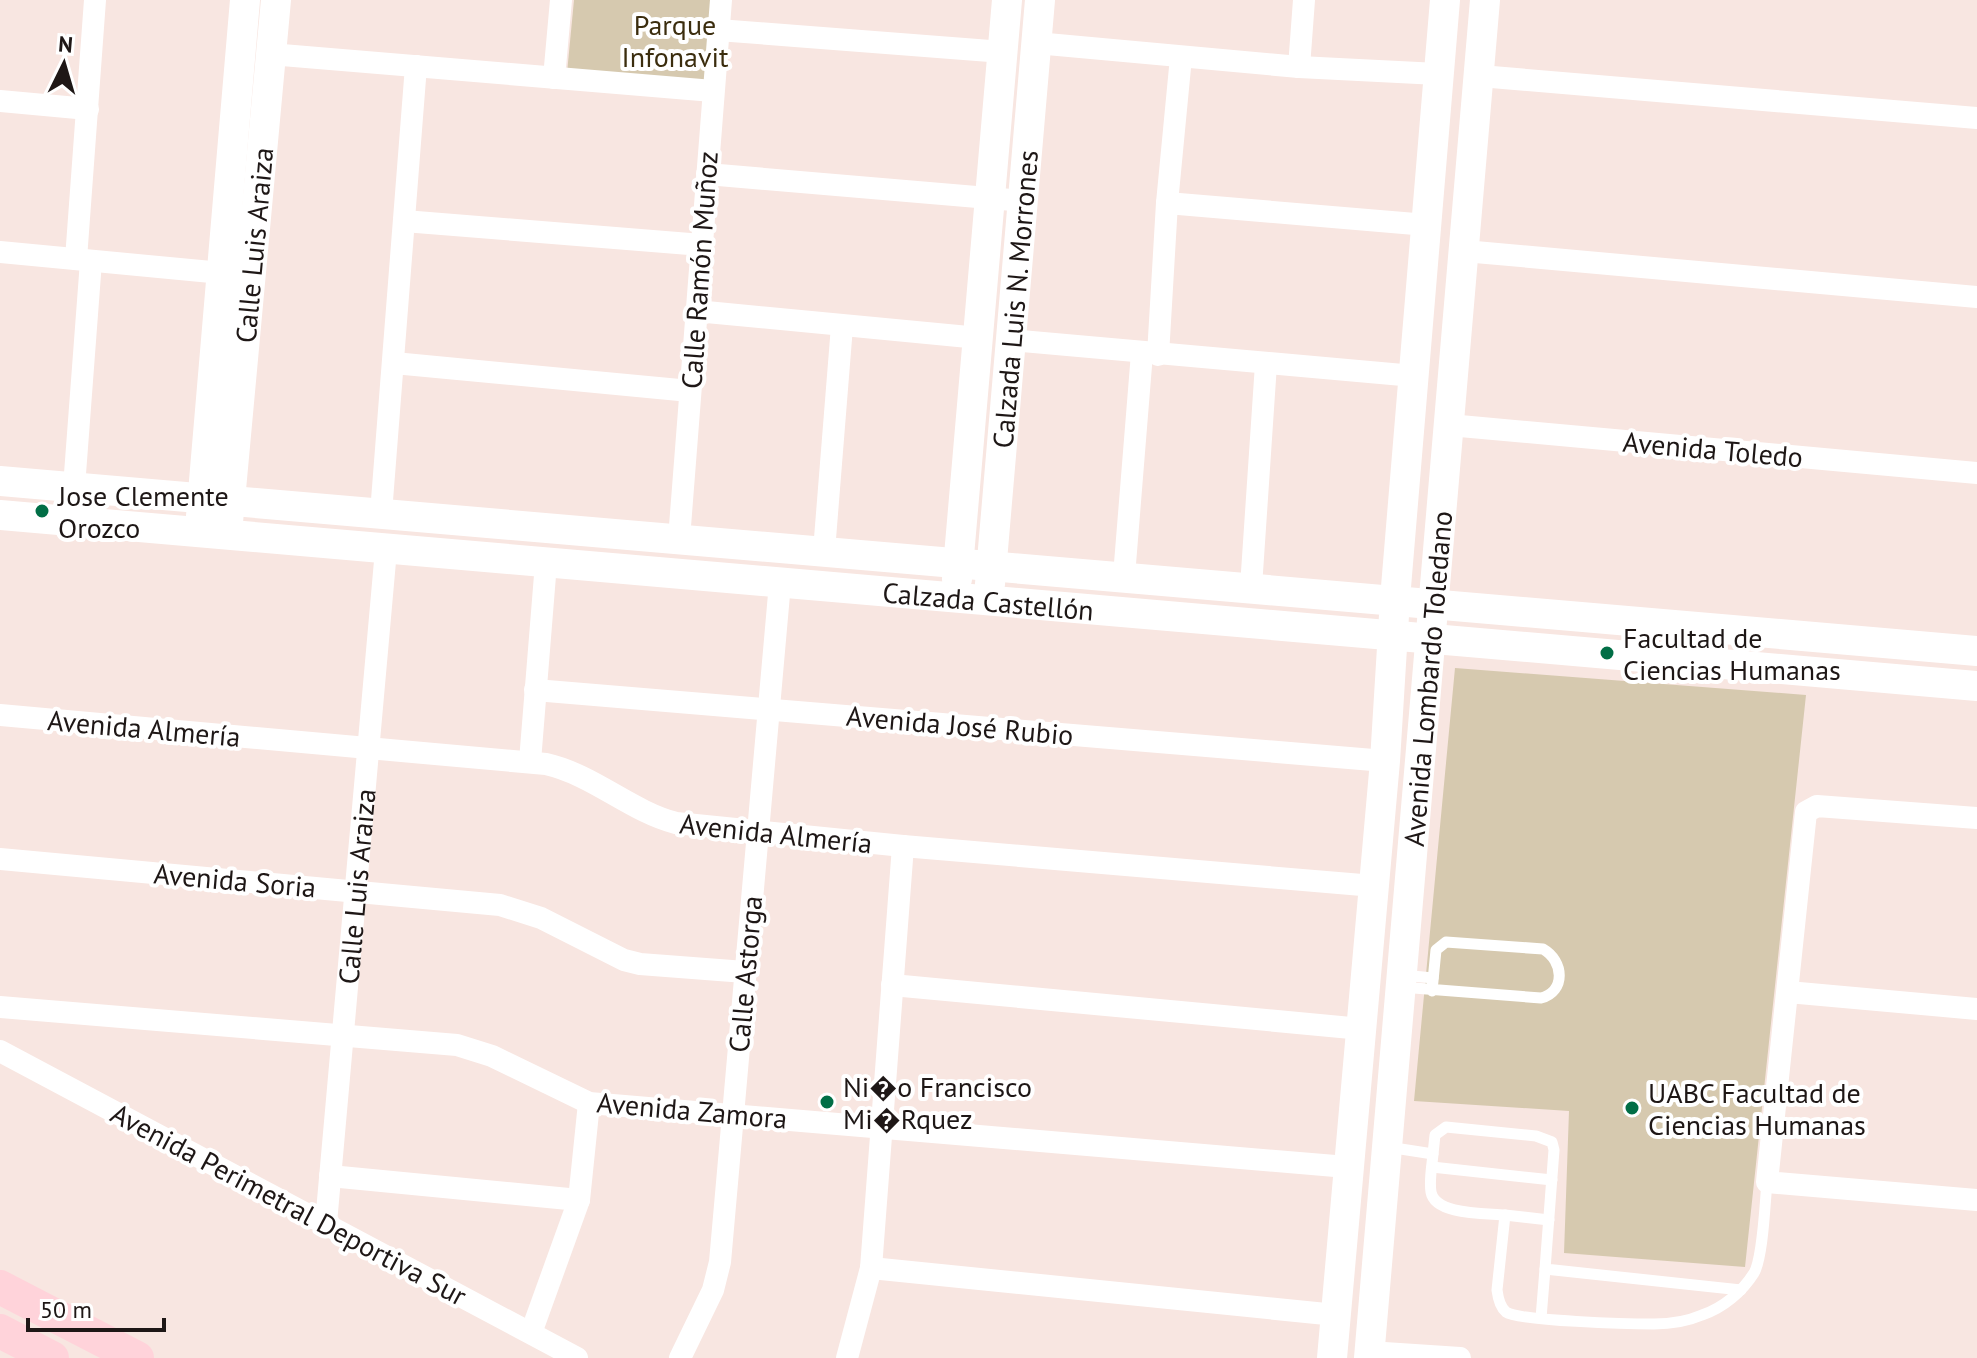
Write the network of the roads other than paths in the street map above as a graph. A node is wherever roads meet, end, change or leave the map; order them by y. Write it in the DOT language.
graph roads {
  1 [pos="95,0"];
  2 [pos="245,0"];
  3 [pos="276,0"];
  4 [pos="561,0"];
  5 [pos="721,0"];
  6 [pos="1007,0"];
  7 [pos="1040,0"];
  8 [pos="1304,0"];
  9 [pos="1445,0"];
  10 [pos="1485,0"];
  11 [pos="718,30"];
  12 [pos="1036,43"];
  13 [pos="1003,52"];
  14 [pos="270,54"];
  15 [pos="1181,57"];
  16 [pos="416,66"];
  17 [pos="1299,67"];
  18 [pos="1438,74"];
  19 [pos="1480,76"];
  20 [pos="554,78"];
  21 [pos="713,91"];
  22 [pos="0,101"];
  23 [pos="88,109"];
  24 [pos="1977,118"];
  25 [pos="707,174"];
  26 [pos="990,197"];
  27 [pos="242,199"];
  28 [pos="1023,201"];
  29 [pos="1167,203"];
  30 [pos="404,221"];
  31 [pos="1427,225"];
  32 [pos="702,245"];
  33 [pos="1464,251"];
  34 [pos="0,252"];
  35 [pos="84,260"];
  36 [pos="222,273"];
  37 [pos="1977,297"];
  38 [pos="696,311"];
  39 [pos="842,326"];
  40 [pos="979,338"];
  41 [pos="1011,340"];
  42 [pos="1150,354"];
  43 [pos="394,363"];
  44 [pos="1266,364"];
  45 [pos="1414,376"];
  46 [pos="690,391"];
  47 [pos="1449,425"];
  48 [pos="1977,473"];
  49 [pos="0,481"];
  50 [pos="74,487"];
  51 [pos="216,500"];
  52 [pos="381,513"];
  53 [pos="0,515"];
  54 [pos="213,535"];
  55 [pos="679,539"];
  56 [pos="386,550"];
  57 [pos="824,551"];
  58 [pos="958,561"];
  59 [pos="546,563"];
  60 [pos="991,565"];
  61 [pos="1124,576"];
  62 [pos="780,583"];
  63 [pos="1251,587"];
  64 [pos="955,596"];
  65 [pos="988,599"];
  66 [pos="1395,599"];
  67 [pos="1433,603"];
  68 [pos="1393,634"];
  69 [pos="1430,638"];
  70 [pos="1977,651"];
  71 [pos="1977,686"];
  72 [pos="535,690"];
  73 [pos="771,709"];
  74 [pos="0,715"];
  75 [pos="369,747"];
  76 [pos="530,761"];
  77 [pos="1385,761"];
  78 [pos="1977,818"];
  79 [pos="758,833"];
  80 [pos="903,846"];
  81 [pos="0,859"];
  82 [pos="1374,886"];
  83 [pos="357,890"];
  84 [pos="745,972"];
  85 [pos="1401,981"];
  86 [pos="892,985"];
  87 [pos="1433,985"];
  88 [pos="1788,992"];
  89 [pos="0,1007"];
  90 [pos="1977,1009"];
  91 [pos="1362,1029"];
  92 [pos="343,1035"];
  93 [pos="0,1051"];
  94 [pos="589,1103"];
  95 [pos="733,1115"];
  96 [pos="882,1128"];
  97 [pos="1387,1147"];
  98 [pos="1433,1154"];
  99 [pos="1347,1167"];
  100 [pos="1432,1167"];
  101 [pos="330,1176"];
  102 [pos="1552,1180"];
  103 [pos="1767,1182"];
  104 [pos="579,1200"];
  105 [pos="1977,1200"];
  106 [pos="1505,1215"];
  107 [pos="1549,1220"];
  108 [pos="326,1223"];
  109 [pos="1342,1249"];
  110 [pos="871,1268"];
  111 [pos="1545,1269"];
  112 [pos="0,1287"];
  113 [pos="1741,1290"];
  114 [pos="1336,1315"];
  115 [pos="1541,1318"];
  116 [pos="531,1333"];
  117 [pos="2,1336"];
  118 [pos="1369,1355"];
  119 [pos="52,1358"];
  120 [pos="84,1358"];
  121 [pos="115,1358"];
  122 [pos="137,1358"];
  123 [pos="577,1358"];
  124 [pos="680,1358"];
  125 [pos="847,1358"];
  126 [pos="1332,1358"];
  127 [pos="1460,1358"];
  1 -- 23 [label="street"];
  2 -- 27 [label="main road, Calle Luis Araiza"];
  3 -- 14 [label="main road, Calle Luis Araiza"];
  4 -- 20 [label="street"];
  5 -- 11 [label="street, Calle Ramón Muñoz"];
  6 -- 13 [label="main road, Calzada Luis N. Morrones"];
  7 -- 12 [label="main road, Calzada Luis N. Morrones"];
  8 -- 17 [label="street"];
  9 -- 18 [label="main road, Avenida Lombardo Toledano"];
  10 -- 19 [label="main road, Avenida Lombardo Toledano"];
  11 -- 13 [label="street"];
  11 -- 21 [label="street, Calle Ramón Muñoz"];
  12 -- 15 [label="street"];
  12 -- 28 [label="main road, Calzada Luis N. Morrones"];
  13 -- 26 [label="main road, Calzada Luis N. Morrones"];
  14 -- 16 [label="street"];
  14 -- 27 [label="main road, Calle Luis Araiza"];
  15 -- 17 [label="street"];
  15 -- 29 [label="street"];
  16 -- 20 [label="street"];
  16 -- 30 [label="street"];
  17 -- 18 [label="street"];
  18 -- 31 [label="main road, Avenida Lombardo Toledano"];
  19 -- 24 [label="street"];
  19 -- 33 [label="main road, Avenida Lombardo Toledano"];
  20 -- 21 [label="street"];
  21 -- 25 [label="street, Calle Ramón Muñoz"];
  22 -- 23 [label="street"];
  23 -- 35 [label="street"];
  25 -- 26 [label="street"];
  25 -- 32 [label="street, Calle Ramón Muñoz"];
  26 -- 28 [label="street"];
  26 -- 40 [label="main road, Calzada Luis N. Morrones"];
  27 -- 36 [label="main road, Calle Luis Araiza"];
  27 -- 51 [label="main road, Calle Luis Araiza"];
  28 -- 41 [label="main road, Calzada Luis N. Morrones"];
  29 -- 31 [label="street"];
  29 -- 42 [label="street"];
  30 -- 32 [label="street"];
  30 -- 43 [label="street"];
  31 -- 45 [label="main road, Avenida Lombardo Toledano"];
  32 -- 38 [label="street, Calle Ramón Muñoz"];
  33 -- 37 [label="street"];
  33 -- 47 [label="main road, Avenida Lombardo Toledano"];
  34 -- 35 [label="street"];
  35 -- 36 [label="street"];
  35 -- 50 [label="street"];
  36 -- 51 [label="main road, Calle Luis Araiza"];
  38 -- 39 [label="street"];
  38 -- 46 [label="street, Calle Ramón Muñoz"];
  39 -- 40 [label="street"];
  39 -- 57 [label="street"];
  40 -- 58 [label="main road, Calzada Luis N. Morrones"];
  41 -- 42 [label="street"];
  41 -- 60 [label="main road, Calzada Luis N. Morrones"];
  42 -- 44 [label="street"];
  42 -- 61 [label="street"];
  43 -- 46 [label="street"];
  43 -- 52 [label="street"];
  44 -- 45 [label="street"];
  44 -- 63 [label="street"];
  45 -- 66 [label="main road, Avenida Lombardo Toledano"];
  46 -- 55 [label="street, Calle Ramón Muñoz"];
  47 -- 48 [label="street, Avenida Toledo"];
  47 -- 67 [label="main road, Avenida Lombardo Toledano"];
  49 -- 50 [label="main road, Calzada Castellón"];
  50 -- 51 [label="main road, Calzada Castellón"];
  51 -- 52 [label="main road, Calzada Castellón"];
  51 -- 54 [label="main road, Calle Luis Araiza"];
  52 -- 55 [label="main road, Calzada Castellón"];
  53 -- 54 [label="main road, Calzada Castellón"];
  54 -- 56 [label="main road, Calzada Castellón"];
  55 -- 57 [label="main road, Calzada Castellón"];
  56 -- 59 [label="main road, Calzada Castellón"];
  56 -- 75 [label="street, Calle Luis Araiza"];
  57 -- 58 [label="main road, Calzada Castellón"];
  58 -- 60 [label="main road, Calzada Castellón"];
  58 -- 64 [label="main road, Calzada Luis N. Morrones"];
  59 -- 62 [label="main road, Calzada Castellón"];
  59 -- 72 [label="street"];
  60 -- 61 [label="main road, Calzada Castellón"];
  60 -- 65 [label="main road, Calzada Luis N. Morrones"];
  61 -- 63 [label="main road, Calzada Castellón"];
  62 -- 64 [label="main road, Calzada Castellón"];
  62 -- 73 [label="street, Calle Astorga"];
  63 -- 66 [label="main road, Calzada Castellón"];
  64 -- 65 [label="main road, Calzada Castellón"];
  65 -- 68 [label="main road, Calzada Castellón"];
  66 -- 67 [label="main road, Calzada Castellón"];
  66 -- 68 [label="main road, Avenida Lombardo Toledano"];
  67 -- 69 [label="main road, Avenida Lombardo Toledano"];
  67 -- 70 [label="main road, Calzada Castellón"];
  68 -- 69 [label="main road, Calzada Castellón"];
  68 -- 77 [label="main road, Avenida Lombardo Toledano"];
  69 -- 71 [label="main road, Calzada Castellón"];
  69 -- 85 [label="main road, Avenida Lombardo Toledano"];
  72 -- 73 [label="street, Avenida José Rubio"];
  72 -- 76 [label="street"];
  73 -- 77 [label="street, Avenida José Rubio"];
  73 -- 79 [label="street, Calle Astorga"];
  74 -- 75 [label="street, Avenida Almería"];
  75 -- 76 [label="street, Avenida Almería"];
  75 -- 83 [label="street, Calle Luis Araiza"];
  76 -- 79 [label="street, Avenida Almería"];
  77 -- 82 [label="main road, Avenida Lombardo Toledano"];
  78 -- 88 [label="street"];
  79 -- 80 [label="street, Avenida Almería"];
  79 -- 84 [label="street, Calle Astorga"];
  80 -- 82 [label="street, Avenida Almería"];
  80 -- 86 [label="street"];
  81 -- 83 [label="street, Avenida Soria"];
  82 -- 85 [label="main road"];
  82 -- 91 [label="main road, Avenida Lombardo Toledano"];
  83 -- 84 [label="street, Avenida Soria"];
  83 -- 92 [label="street, Calle Luis Araiza"];
  84 -- 95 [label="street, Calle Astorga"];
  85 -- 87 [label="lane"];
  85 -- 97 [label="main road, Avenida Lombardo Toledano"];
  86 -- 91 [label="street"];
  86 -- 96 [label="street"];
  87 -- 87 [label="lane"];
  88 -- 90 [label="street"];
  88 -- 103 [label="street"];
  89 -- 92 [label="street, Avenida Zamora"];
  91 -- 97 [label="main road"];
  91 -- 99 [label="main road, Avenida Lombardo Toledano"];
  92 -- 94 [label="street, Avenida Zamora"];
  92 -- 101 [label="street, Calle Luis Araiza"];
  93 -- 108 [label="street, Avenida Perimetral Deportiva Sur"];
  94 -- 95 [label="street, Avenida Zamora"];
  94 -- 104 [label="street"];
  95 -- 96 [label="street, Avenida Zamora"];
  95 -- 124 [label="street, Calle Astorga"];
  96 -- 99 [label="street, Avenida Zamora"];
  96 -- 110 [label="street"];
  97 -- 98 [label="lane"];
  97 -- 118 [label="main road, Avenida Lombardo Toledano"];
  98 -- 100 [label="lane"];
  98 -- 102 [label="lane"];
  99 -- 109 [label="main road, Avenida Lombardo Toledano"];
  100 -- 102 [label="lane"];
  100 -- 106 [label="lane"];
  101 -- 104 [label="street"];
  101 -- 108 [label="street, Calle Luis Araiza"];
  102 -- 107 [label="lane"];
  103 -- 105 [label="street"];
  103 -- 113 [label="lane"];
  104 -- 116 [label="street"];
  106 -- 107 [label="lane"];
  106 -- 115 [label="lane"];
  107 -- 111 [label="lane"];
  108 -- 116 [label="street, Avenida Perimetral Deportiva Sur"];
  109 -- 114 [label="main road, Avenida Lombardo Toledano"];
  109 -- 118 [label="main road"];
  110 -- 114 [label="street"];
  110 -- 125 [label="street"];
  111 -- 113 [label="lane"];
  111 -- 115 [label="lane"];
  112 -- 122 [label="main road"];
  113 -- 115 [label="lane"];
  114 -- 126 [label="main road, Avenida Lombardo Toledano"];
  116 -- 123 [label="street, Avenida Perimetral Deportiva Sur"];
  117 -- 119 [label="main road"];
  118 -- 127 [label="street"];
  120 -- 121 [label="main road"];
}
